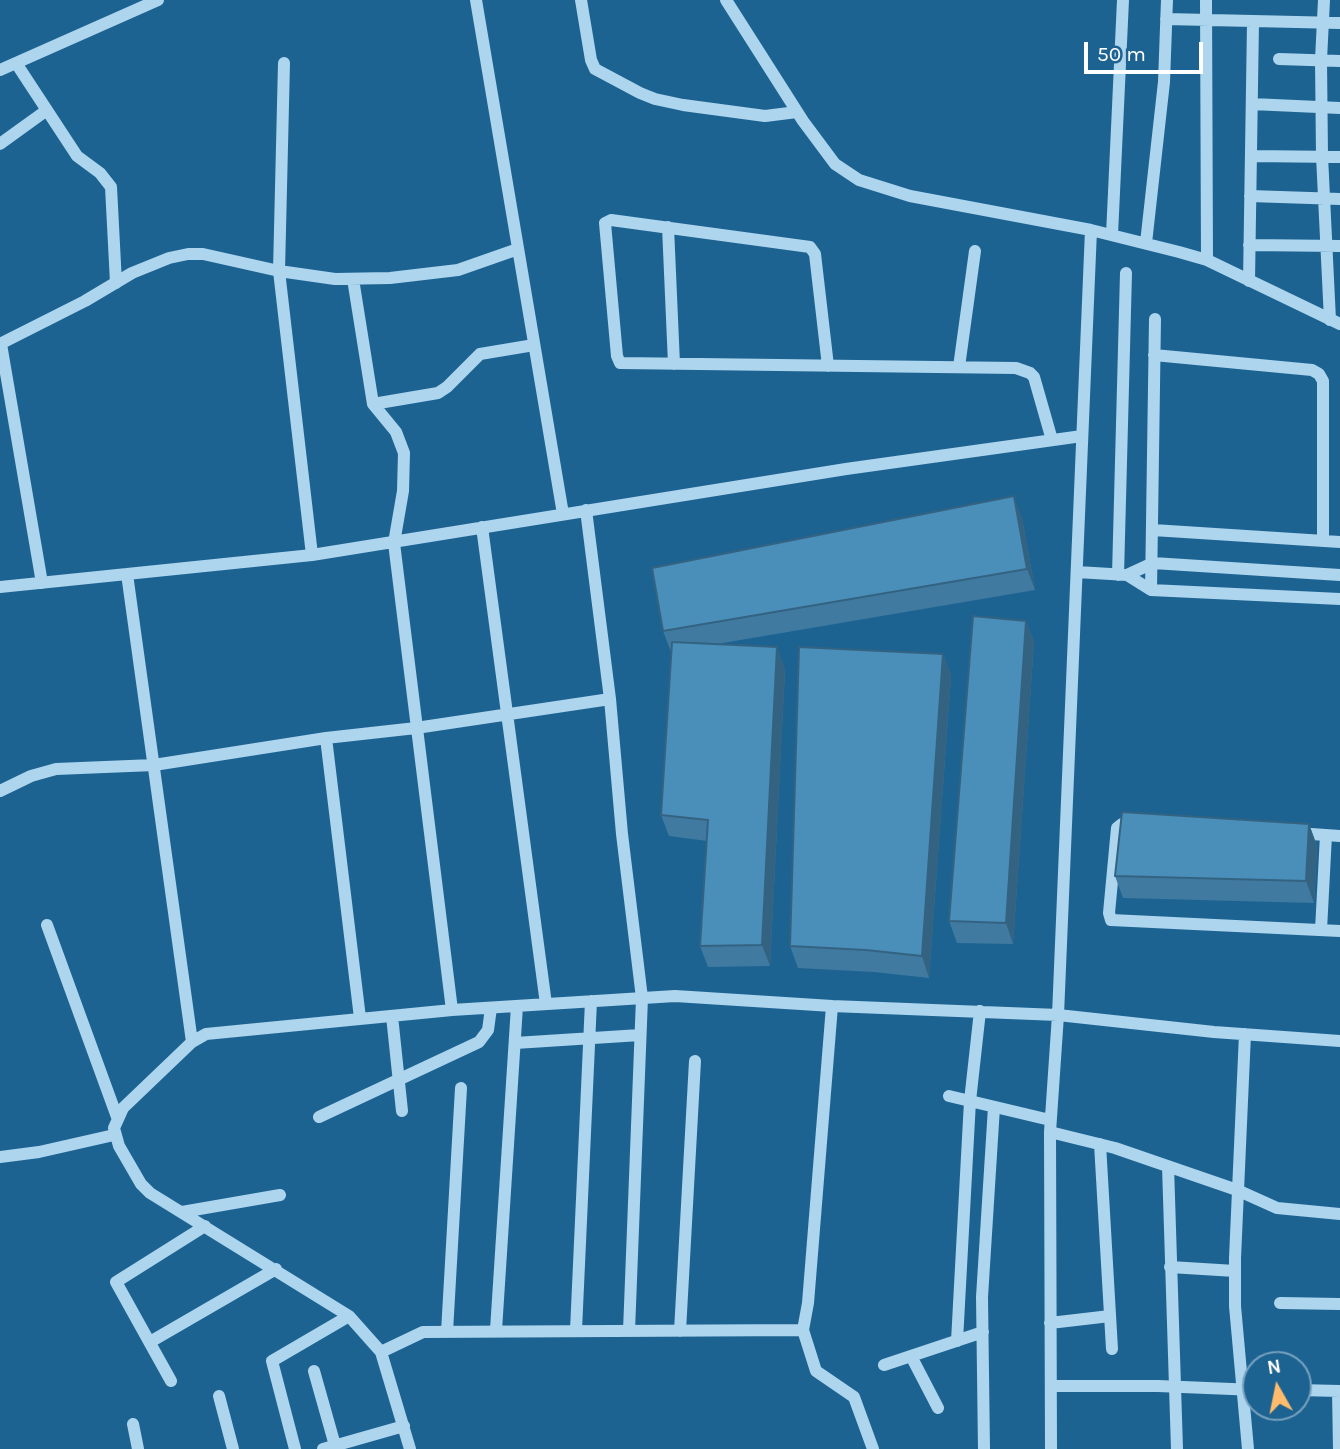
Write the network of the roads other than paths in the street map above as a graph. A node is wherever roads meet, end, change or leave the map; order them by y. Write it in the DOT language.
graph roads {
  1 [pos="158,0"];
  2 [pos="475,0"];
  3 [pos="582,0"];
  4 [pos="726,0"];
  5 [pos="1123,0"];
  6 [pos="1167,0"];
  7 [pos="1206,0"];
  8 [pos="1324,0"];
  9 [pos="1166,19"];
  10 [pos="1206,22"];
  11 [pos="1253,22"];
  12 [pos="1322,23"];
  13 [pos="1340,23"];
  14 [pos="1279,59"];
  15 [pos="1321,60"];
  16 [pos="1340,61"];
  17 [pos="16,63"];
  18 [pos="284,63"];
  19 [pos="0,70"];
  20 [pos="1252,104"];
  21 [pos="1321,107"];
  22 [pos="1340,108"];
  23 [pos="47,110"];
  24 [pos="797,112"];
  25 [pos="0,144"];
  26 [pos="1251,156"];
  27 [pos="1322,156"];
  28 [pos="1340,156"];
  29 [pos="1250,196"];
  30 [pos="1323,199"];
  31 [pos="1340,199"];
  32 [pos="668,227"];
  33 [pos="1091,230"];
  34 [pos="1112,235"];
  35 [pos="1146,243"];
  36 [pos="1249,245"];
  37 [pos="1326,246"];
  38 [pos="1340,246"];
  39 [pos="518,249"];
  40 [pos="975,251"];
  41 [pos="1207,260"];
  42 [pos="279,271"];
  43 [pos="1125,273"];
  44 [pos="352,279"];
  45 [pos="1249,281"];
  46 [pos="116,283"];
  47 [pos="1335,306"];
  48 [pos="1155,318"];
  49 [pos="1335,322"];
  50 [pos="1,344"];
  51 [pos="534,345"];
  52 [pos="1154,355"];
  53 [pos="674,364"];
  54 [pos="828,366"];
  55 [pos="959,367"];
  56 [pos="373,404"];
  57 [pos="1082,436"];
  58 [pos="1052,440"];
  59 [pos="586,510"];
  60 [pos="563,513"];
  61 [pos="482,527"];
  62 [pos="1153,530"];
  63 [pos="1323,541"];
  64 [pos="1340,542"];
  65 [pos="394,543"];
  66 [pos="312,555"];
  67 [pos="1153,562"];
  68 [pos="1077,572"];
  69 [pos="127,574"];
  70 [pos="1325,574"];
  71 [pos="1123,575"];
  72 [pos="1340,575"];
  73 [pos="42,583"];
  74 [pos="0,587"];
  75 [pos="1151,590"];
  76 [pos="1323,597"];
  77 [pos="1340,599"];
  78 [pos="610,699"];
  79 [pos="507,714"];
  80 [pos="416,728"];
  81 [pos="326,738"];
  82 [pos="154,765"];
  83 [pos="0,791"];
  84 [pos="1155,824"];
  85 [pos="1287,833"];
  86 [pos="1326,835"];
  87 [pos="1340,836"];
  88 [pos="47,925"];
  89 [pos="1321,930"];
  90 [pos="1340,931"];
  91 [pos="642,998"];
  92 [pos="591,1001"];
  93 [pos="546,1004"];
  94 [pos="517,1006"];
  95 [pos="832,1006"];
  96 [pos="491,1008"];
  97 [pos="452,1010"];
  98 [pos="980,1011"];
  99 [pos="1058,1015"];
  100 [pos="392,1016"];
  101 [pos="360,1018"];
  102 [pos="1245,1034"];
  103 [pos="640,1035"];
  104 [pos="590,1039"];
  105 [pos="1340,1041"];
  106 [pos="192,1042"];
  107 [pos="515,1043"];
  108 [pos="695,1061"];
  109 [pos="398,1079"];
  110 [pos="461,1088"];
  111 [pos="949,1096"];
  112 [pos="970,1101"];
  113 [pos="993,1107"];
  114 [pos="402,1111"];
  115 [pos="319,1117"];
  116 [pos="117,1118"];
  117 [pos="1050,1126"];
  118 [pos="114,1135"];
  119 [pos="1100,1144"];
  120 [pos="0,1157"];
  121 [pos="1168,1166"];
  122 [pos="1237,1190"];
  123 [pos="280,1195"];
  124 [pos="182,1212"];
  125 [pos="1340,1214"];
  126 [pos="205,1226"];
  127 [pos="1170,1267"];
  128 [pos="276,1269"];
  129 [pos="1235,1271"];
  130 [pos="1280,1303"];
  131 [pos="1340,1304"];
  132 [pos="349,1316"];
  133 [pos="1110,1316"];
  134 [pos="1050,1323"];
  135 [pos="496,1330"];
  136 [pos="576,1330"];
  137 [pos="803,1330"];
  138 [pos="629,1331"];
  139 [pos="680,1331"];
  140 [pos="447,1332"];
  141 [pos="983,1332"];
  142 [pos="957,1341"];
  143 [pos="150,1342"];
  144 [pos="1112,1349"];
  145 [pos="381,1352"];
  146 [pos="911,1356"];
  147 [pos="884,1365"];
  148 [pos="314,1371"];
  149 [pos="171,1381"];
  150 [pos="1051,1387"];
  151 [pos="1173,1387"];
  152 [pos="1242,1390"];
  153 [pos="1312,1390"];
  154 [pos="1339,1391"];
  155 [pos="219,1396"];
  156 [pos="938,1408"];
  157 [pos="1245,1421"];
  158 [pos="133,1424"];
  159 [pos="404,1426"];
  160 [pos="331,1448"];
  161 [pos="138,1449"];
  162 [pos="233,1449"];
  163 [pos="295,1449"];
  164 [pos="410,1449"];
  165 [pos="873,1449"];
  166 [pos="984,1449"];
  167 [pos="1051,1449"];
  168 [pos="1177,1449"];
  169 [pos="1248,1449"];
  170 [pos="1339,1449"];
  1 -- 17 [label="street"];
  2 -- 39 [label="street"];
  3 -- 24 [label="street"];
  4 -- 24 [label="street"];
  5 -- 34 [label="street"];
  6 -- 9 [label="street"];
  7 -- 10 [label="street"];
  8 -- 12 [label="street"];
  9 -- 10 [label="street"];
  9 -- 35 [label="street"];
  10 -- 11 [label="street"];
  10 -- 41 [label="street"];
  11 -- 12 [label="street"];
  11 -- 20 [label="street"];
  12 -- 13 [label="street"];
  12 -- 15 [label="street"];
  14 -- 15 [label="street"];
  15 -- 16 [label="street"];
  15 -- 21 [label="street"];
  17 -- 19 [label="street"];
  17 -- 23 [label="street"];
  18 -- 42 [label="street"];
  20 -- 21 [label="street"];
  20 -- 26 [label="street"];
  21 -- 22 [label="street"];
  21 -- 27 [label="street"];
  23 -- 25 [label="street"];
  23 -- 46 [label="street"];
  24 -- 33 [label="street"];
  26 -- 27 [label="street"];
  26 -- 29 [label="street"];
  27 -- 28 [label="street"];
  27 -- 30 [label="street"];
  29 -- 30 [label="street"];
  29 -- 36 [label="street"];
  30 -- 31 [label="street"];
  30 -- 37 [label="street"];
  32 -- 53 [label="street"];
  32 -- 53 [label="street"];
  32 -- 54 [label="street"];
  33 -- 34 [label="street"];
  33 -- 57 [label="street"];
  34 -- 35 [label="street"];
  35 -- 41 [label="street"];
  36 -- 37 [label="street"];
  36 -- 45 [label="street"];
  37 -- 38 [label="street"];
  37 -- 47 [label="street"];
  39 -- 44 [label="street"];
  39 -- 51 [label="street"];
  40 -- 55 [label="street"];
  41 -- 45 [label="street"];
  42 -- 44 [label="street"];
  42 -- 46 [label="street"];
  42 -- 66 [label="street"];
  43 -- 71 [label="street"];
  44 -- 56 [label="street"];
  45 -- 49 [label="street"];
  46 -- 50 [label="street"];
  47 -- 49 [label="street"];
  48 -- 52 [label="street"];
  50 -- 73 [label="street"];
  51 -- 56 [label="street"];
  51 -- 60 [label="street"];
  52 -- 62 [label="street"];
  52 -- 63 [label="street"];
  53 -- 54 [label="street"];
  54 -- 55 [label="street"];
  55 -- 58 [label="street"];
  56 -- 65 [label="street"];
  57 -- 58 [label="street"];
  57 -- 68 [label="street"];
  58 -- 59 [label="street"];
  59 -- 60 [label="street"];
  59 -- 78 [label="street"];
  60 -- 61 [label="street"];
  61 -- 65 [label="street"];
  61 -- 79 [label="street"];
  62 -- 63 [label="street"];
  62 -- 67 [label="street"];
  63 -- 64 [label="street"];
  65 -- 66 [label="street"];
  65 -- 80 [label="street"];
  66 -- 69 [label="street"];
  67 -- 70 [label="street"];
  67 -- 71 [label="street"];
  67 -- 75 [label="street"];
  68 -- 71 [label="street"];
  68 -- 99 [label="street"];
  69 -- 73 [label="street"];
  69 -- 82 [label="street"];
  70 -- 72 [label="street"];
  70 -- 76 [label="street"];
  71 -- 75 [label="street"];
  73 -- 74 [label="street"];
  75 -- 76 [label="street"];
  76 -- 77 [label="street"];
  78 -- 79 [label="street"];
  78 -- 91 [label="street"];
  79 -- 80 [label="street"];
  79 -- 93 [label="street"];
  80 -- 81 [label="street"];
  80 -- 97 [label="street"];
  81 -- 82 [label="street"];
  81 -- 101 [label="street"];
  82 -- 83 [label="street"];
  82 -- 106 [label="street"];
  84 -- 89 [label="street"];
  85 -- 86 [label="street"];
  86 -- 87 [label="street"];
  86 -- 89 [label="street"];
  88 -- 116 [label="street"];
  89 -- 90 [label="street"];
  91 -- 92 [label="street"];
  91 -- 95 [label="street"];
  91 -- 103 [label="street"];
  92 -- 93 [label="street"];
  92 -- 104 [label="street"];
  93 -- 94 [label="street"];
  94 -- 96 [label="street"];
  94 -- 107 [label="street"];
  95 -- 98 [label="street"];
  95 -- 137 [label="street"];
  96 -- 97 [label="street"];
  96 -- 109 [label="street"];
  97 -- 100 [label="street"];
  98 -- 99 [label="street"];
  98 -- 112 [label="street"];
  99 -- 102 [label="street"];
  99 -- 117 [label="street"];
  100 -- 101 [label="street"];
  100 -- 109 [label="street"];
  101 -- 106 [label="street"];
  102 -- 105 [label="street"];
  102 -- 122 [label="street"];
  103 -- 104 [label="street"];
  103 -- 138 [label="street"];
  104 -- 107 [label="street"];
  104 -- 136 [label="street"];
  106 -- 116 [label="street"];
  107 -- 135 [label="street"];
  108 -- 139 [label="street"];
  109 -- 114 [label="street"];
  109 -- 115 [label="street"];
  110 -- 140 [label="street"];
  111 -- 112 [label="street"];
  112 -- 113 [label="street"];
  112 -- 142 [label="street"];
  113 -- 117 [label="street"];
  113 -- 141 [label="street"];
  116 -- 118 [label="street"];
  117 -- 119 [label="street"];
  117 -- 134 [label="street"];
  118 -- 120 [label="street"];
  118 -- 124 [label="street"];
  119 -- 121 [label="street"];
  119 -- 133 [label="street"];
  121 -- 122 [label="street"];
  121 -- 127 [label="street"];
  122 -- 125 [label="street"];
  122 -- 129 [label="street"];
  123 -- 124 [label="street"];
  124 -- 126 [label="street"];
  126 -- 128 [label="street"];
  126 -- 143 [label="street"];
  127 -- 129 [label="street"];
  127 -- 151 [label="street"];
  128 -- 132 [label="street"];
  128 -- 143 [label="street"];
  129 -- 152 [label="street"];
  130 -- 131 [label="street"];
  132 -- 145 [label="street"];
  132 -- 163 [label="street"];
  133 -- 134 [label="street"];
  133 -- 144 [label="street"];
  134 -- 150 [label="street"];
  135 -- 136 [label="street"];
  135 -- 140 [label="street"];
  136 -- 138 [label="street"];
  137 -- 139 [label="street"];
  137 -- 165 [label="street"];
  138 -- 139 [label="street"];
  140 -- 145 [label="street"];
  141 -- 142 [label="street"];
  141 -- 166 [label="street"];
  142 -- 146 [label="street"];
  143 -- 149 [label="street"];
  145 -- 159 [label="street"];
  146 -- 147 [label="street"];
  146 -- 156 [label="street"];
  148 -- 160 [label="street"];
  150 -- 151 [label="street"];
  150 -- 167 [label="street"];
  151 -- 152 [label="street"];
  151 -- 168 [label="street"];
  153 -- 154 [label="street"];
  154 -- 170 [label="street"];
  155 -- 162 [label="street"];
  157 -- 169 [label="street"];
  158 -- 161 [label="street"];
  159 -- 160 [label="street"];
  159 -- 164 [label="street"];
}
